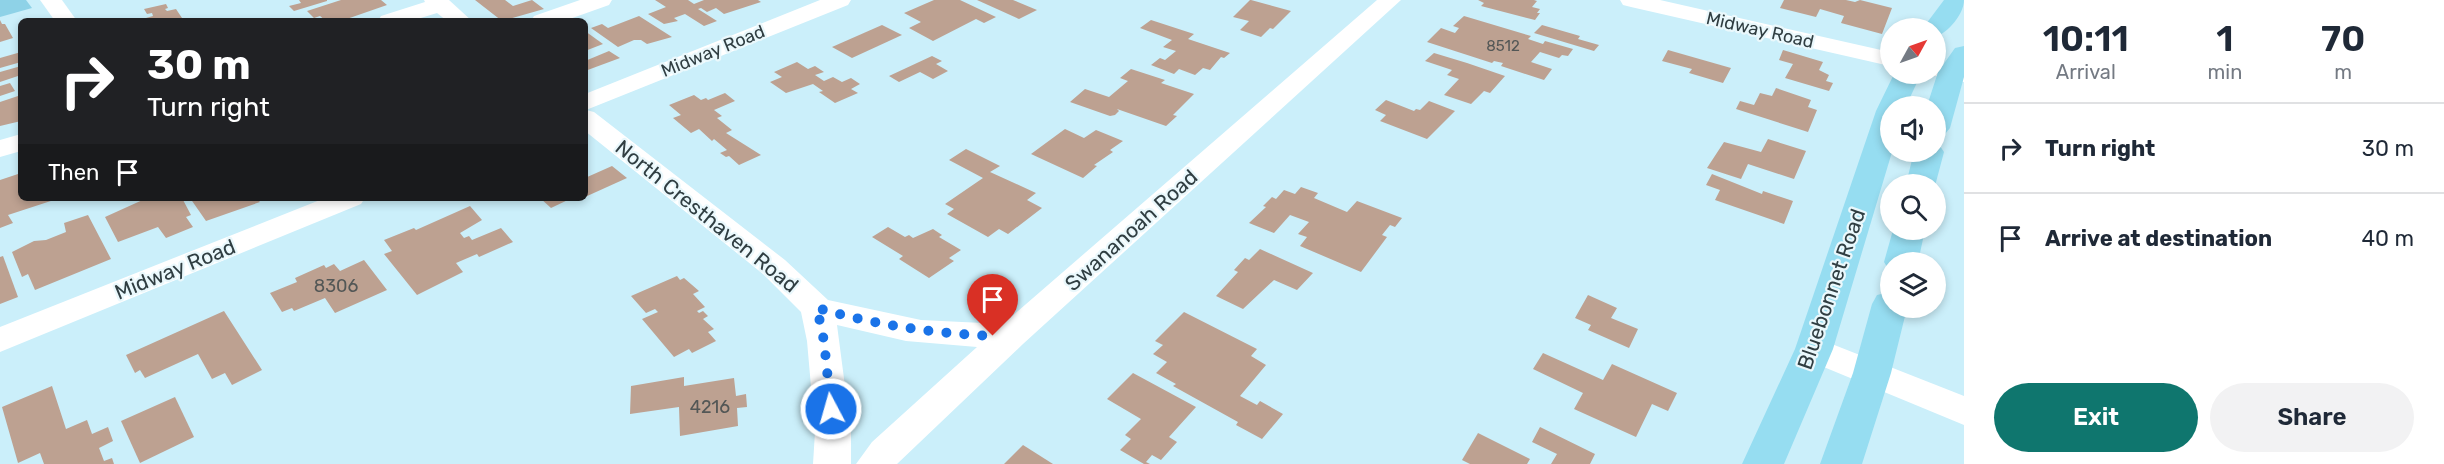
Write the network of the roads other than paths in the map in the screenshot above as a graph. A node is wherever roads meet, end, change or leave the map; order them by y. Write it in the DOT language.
graph roads {
  1 [pos="51,0"];
  2 [pos="601,0"];
  3 [pos="840,0"];
  4 [pos="1390,0"];
  5 [pos="1631,0"];
  6 [pos="1957,0"];
  7 [pos="437,2"];
  8 [pos="64,18"];
  9 [pos="397,18"];
  10 [pos="457,18"];
  11 [pos="550,18"];
  12 [pos="1943,18"];
  13 [pos="1880,57"];
  14 [pos="1954,68"];
  15 [pos="1945,96"];
  16 [pos="588,102"];
  17 [pos="588,120"];
  18 [pos="1880,142"];
  19 [pos="18,143"];
  20 [pos="0,149"];
  21 [pos="344,201"];
  22 [pos="817,308"];
  23 [pos="1886,318"];
  24 [pos="1011,336"];
  25 [pos="0,340"];
  26 [pos="1814,349"];
  27 [pos="1872,373"];
  28 [pos="1964,411"];
  29 [pos="832,464"];
  30 [pos="875,464"];
  31 [pos="1763,464"];
  32 [pos="1841,464"];
  1 -- 8 [label="street"];
  2 -- 11 [label="street"];
  3 -- 16 [label="street, Midway Road"];
  4 -- 24 [label="street, Swananoah Road"];
  5 -- 13 [label="street, Midway Road"];
  6 -- 12 [label="main road"];
  7 -- 9 [label="street"];
  7 -- 10 [label="street"];
  14 -- 15 [label="main road"];
  17 -- 22 [label="street, North Cresthaven Road"];
  18 -- 26 [label="main road, Bluebonnet Road"];
  19 -- 20 [label="street"];
  21 -- 25 [label="street, Midway Road"];
  22 -- 24 [label="street"];
  22 -- 29 [label="street, North Cresthaven Road"];
  23 -- 27 [label="main road"];
  24 -- 30 [label="street, Swananoah Road"];
  26 -- 27 [label="street"];
  26 -- 31 [label="main road, Bluebonnet Road"];
  27 -- 28 [label="street"];
  27 -- 32 [label="main road"];
}
